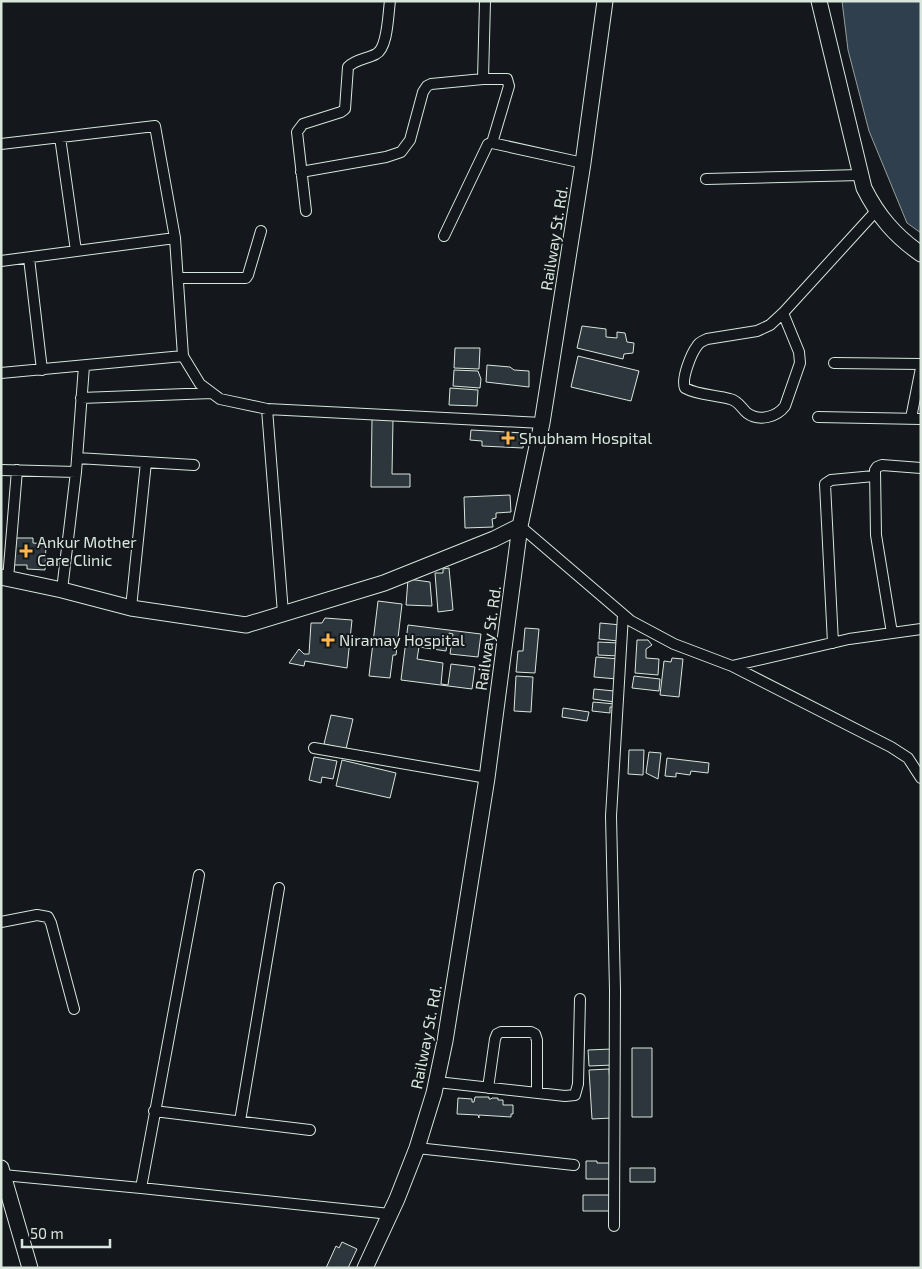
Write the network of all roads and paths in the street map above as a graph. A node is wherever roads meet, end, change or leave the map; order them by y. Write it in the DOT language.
graph roads {
  1 [pos="390,1"];
  2 [pos="485,1"];
  3 [pos="605,1"];
  4 [pos="819,1"];
  5 [pos="483,79"];
  6 [pos="60,137"];
  7 [pos="492,143"];
  8 [pos="1,144"];
  9 [pos="583,163"];
  10 [pos="301,172"];
  11 [pos="860,175"];
  12 [pos="706,179"];
  13 [pos="876,210"];
  14 [pos="306,211"];
  15 [pos="261,232"];
  16 [pos="444,236"];
  17 [pos="176,238"];
  18 [pos="76,252"];
  19 [pos="921,254"];
  20 [pos="29,258"];
  21 [pos="1,261"];
  22 [pos="178,278"];
  23 [pos="783,313"];
  24 [pos="183,356"];
  25 [pos="834,363"];
  26 [pos="84,366"];
  27 [pos="921,366"];
  28 [pos="42,370"];
  29 [pos="1,373"];
  30 [pos="212,393"];
  31 [pos="81,398"];
  32 [pos="267,409"];
  33 [pos="818,417"];
  34 [pos="916,419"];
  35 [pos="542,423"];
  36 [pos="77,458"];
  37 [pos="146,462"];
  38 [pos="194,465"];
  39 [pos="921,468"];
  40 [pos="1,470"];
  41 [pos="17,470"];
  42 [pos="76,472"];
  43 [pos="874,476"];
  44 [pos="520,526"];
  45 [pos="5,578"];
  46 [pos="62,590"];
  47 [pos="131,608"];
  48 [pos="283,613"];
  49 [pos="623,615"];
  50 [pos="921,629"];
  51 [pos="892,633"];
  52 [pos="833,643"];
  53 [pos="732,666"];
  54 [pos="314,748"];
  55 [pos="487,778"];
  56 [pos="921,778"];
  57 [pos="199,875"];
  58 [pos="278,888"];
  59 [pos="1,922"];
  60 [pos="580,999"];
  61 [pos="74,1009"];
  62 [pos="437,1082"];
  63 [pos="488,1088"];
  64 [pos="536,1093"];
  65 [pos="154,1110"];
  66 [pos="240,1121"];
  67 [pos="310,1130"];
  68 [pos="418,1148"];
  69 [pos="574,1165"];
  70 [pos="2,1172"];
  71 [pos="141,1188"];
  72 [pos="390,1214"];
  73 [pos="614,1226"];
  74 [pos="30,1268"];
  75 [pos="365,1268"];
  1 -- 10 [label="street"];
  2 -- 5 [label="street"];
  3 -- 9 [label="street, Railway St. Rd."];
  4 -- 11 [label="street"];
  5 -- 7 [label="street"];
  5 -- 10 [label="street"];
  6 -- 8 [label="street"];
  6 -- 17 [label="street"];
  6 -- 18 [label="street"];
  7 -- 9 [label="street"];
  7 -- 16 [label="street"];
  9 -- 35 [label="street, Railway St. Rd."];
  10 -- 14 [label="street"];
  11 -- 12 [label="street"];
  11 -- 13 [label="street"];
  13 -- 19 [label="street"];
  13 -- 23 [label="street"];
  15 -- 22 [label="street"];
  17 -- 18 [label="street"];
  17 -- 22 [label="street"];
  18 -- 20 [label="street"];
  20 -- 21 [label="street"];
  20 -- 28 [label="street"];
  22 -- 24 [label="street"];
  23 -- 23 [label="street"];
  24 -- 26 [label="street"];
  24 -- 30 [label="street"];
  25 -- 27 [label="street"];
  26 -- 28 [label="street"];
  26 -- 31 [label="street"];
  27 -- 34 [label="street"];
  28 -- 29 [label="street"];
  30 -- 31 [label="street"];
  30 -- 32 [label="street"];
  31 -- 36 [label="street"];
  32 -- 35 [label="street"];
  32 -- 48 [label="street"];
  33 -- 34 [label="street"];
  35 -- 44 [label="street, Railway St. Rd."];
  36 -- 37 [label="street"];
  36 -- 42 [label="street"];
  37 -- 38 [label="street"];
  37 -- 47 [label="street"];
  39 -- 43 [label="street"];
  40 -- 41 [label="street"];
  41 -- 42 [label="street"];
  41 -- 45 [label="street"];
  42 -- 46 [label="street"];
  43 -- 51 [label="street"];
  43 -- 52 [label="street"];
  44 -- 48 [label="street"];
  44 -- 49 [label="street"];
  44 -- 55 [label="street, Railway St. Rd."];
  45 -- 46 [label="street"];
  46 -- 47 [label="street"];
  47 -- 48 [label="street"];
  49 -- 53 [label="street"];
  49 -- 73 [label="street"];
  50 -- 51 [label="street"];
  51 -- 52 [label="street"];
  52 -- 53 [label="street"];
  53 -- 56 [label="street"];
  54 -- 55 [label="street"];
  55 -- 62 [label="street, Railway St. Rd."];
  57 -- 65 [label="street"];
  58 -- 66 [label="street"];
  59 -- 61 [label="street"];
  60 -- 64 [label="street"];
  62 -- 63 [label="street"];
  62 -- 68 [label="street, Railway St. Rd."];
  63 -- 64 [label="street"];
  63 -- 64 [label="street"];
  65 -- 66 [label="street"];
  65 -- 71 [label="street"];
  66 -- 67 [label="street"];
  68 -- 69 [label="street"];
  68 -- 72 [label="street, Railway St. Rd."];
  70 -- 71 [label="street"];
  70 -- 74 [label="street"];
  71 -- 72 [label="street"];
  72 -- 75 [label="street, Railway St. Rd."];
}
